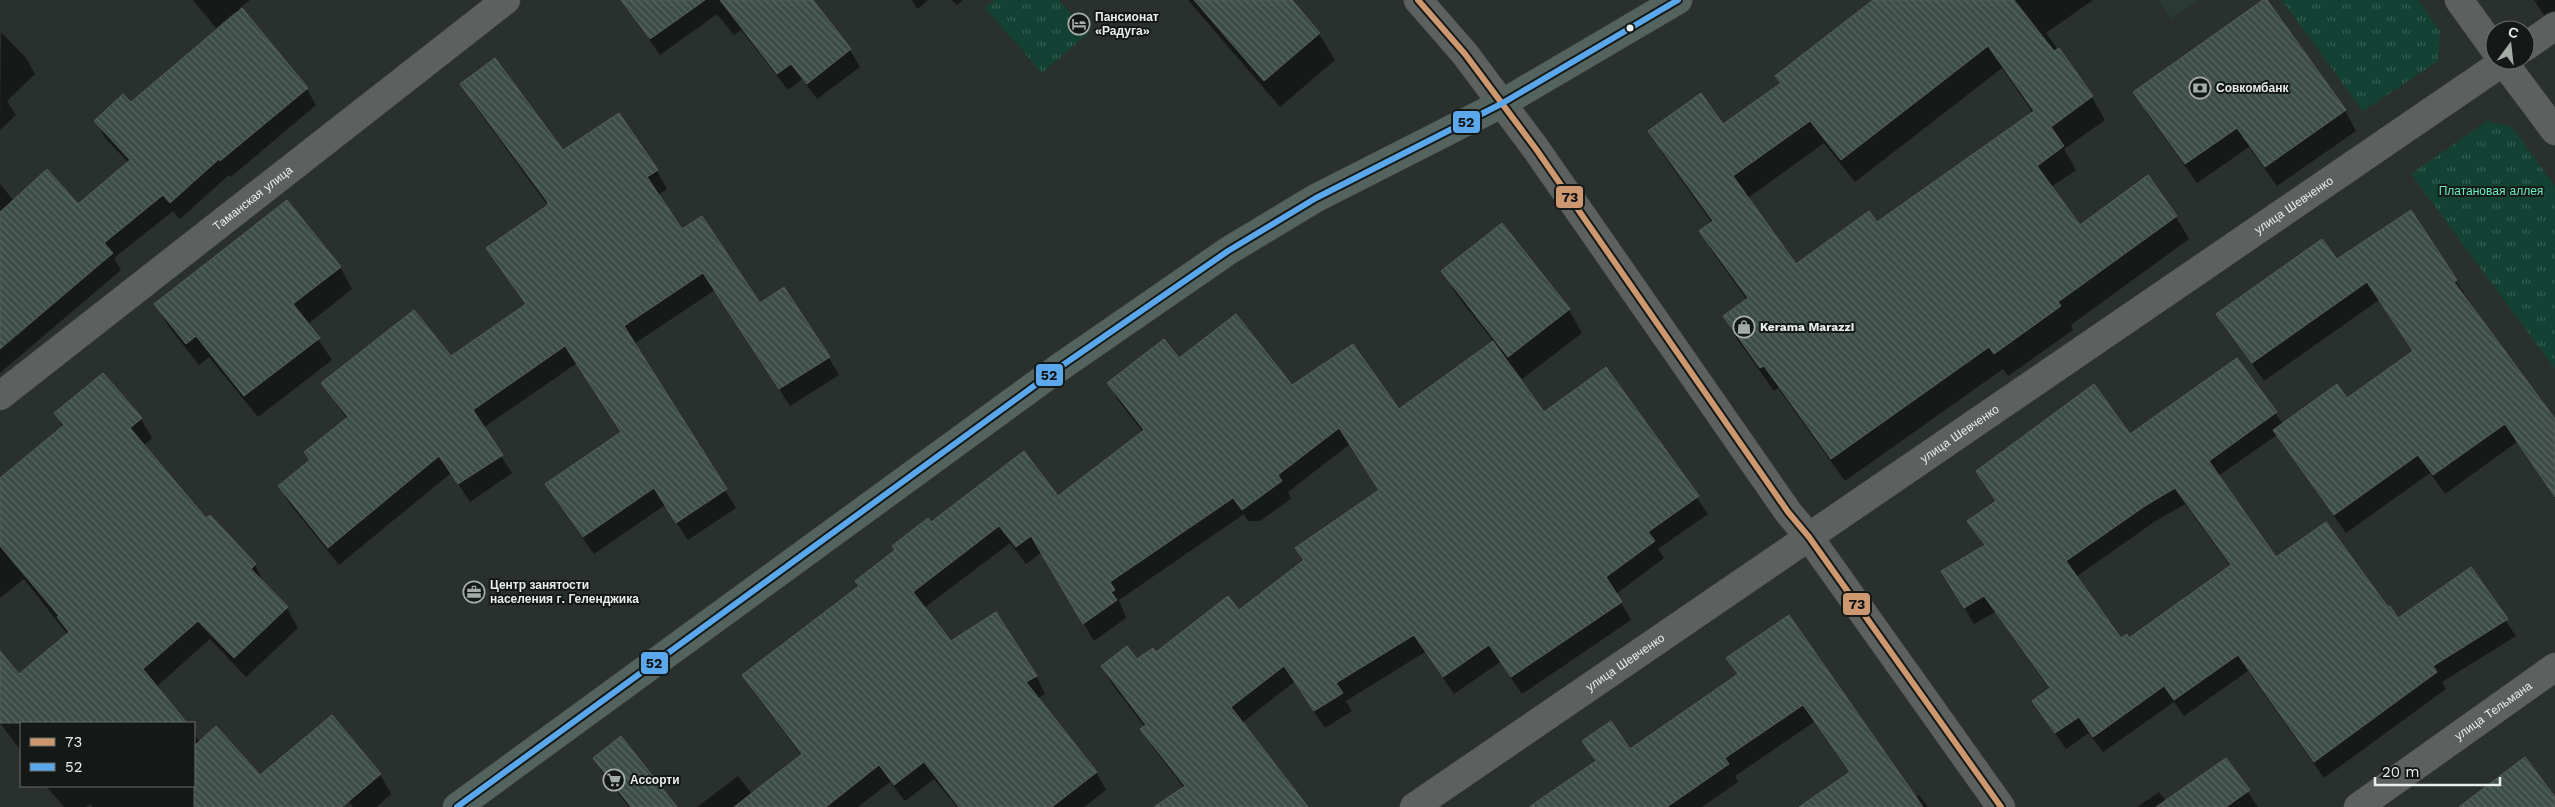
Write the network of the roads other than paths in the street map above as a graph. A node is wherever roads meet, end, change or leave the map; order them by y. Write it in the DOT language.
graph roads {
  1 [pos="506,0"];
  2 [pos="1418,0"];
  3 [pos="1678,0"];
  4 [pos="2459,0"];
  5 [pos="2555,26"];
  6 [pos="2485,31"];
  7 [pos="2535,38"];
  8 [pos="2486,70"];
  9 [pos="2515,70"];
  10 [pos="1501,104"];
  11 [pos="2555,131"];
  12 [pos="0,396"];
  13 [pos="1809,537"];
  14 [pos="2555,667"];
  15 [pos="457,807"];
  16 [pos="1414,807"];
  17 [pos="2001,807"];
  18 [pos="2358,807"];
  1 -- 12 [label="street, Таманская улица"];
  2 -- 10 [label="street"];
  3 -- 10 [label="main road"];
  4 -- 6 [label="street"];
  5 -- 7 [label="street, улица Шевченко"];
  8 -- 13 [label="street, улица Шевченко"];
  9 -- 11 [label="street"];
  10 -- 13 [label="street"];
  10 -- 15 [label="main road"];
  13 -- 16 [label="street, улица Шевченко"];
  13 -- 17 [label="street"];
  14 -- 18 [label="street, улица Тельмана"];
}
